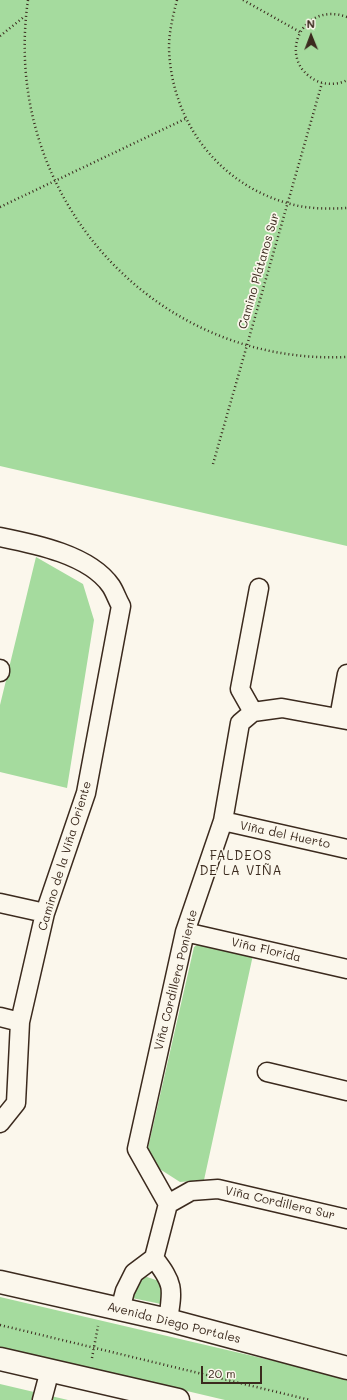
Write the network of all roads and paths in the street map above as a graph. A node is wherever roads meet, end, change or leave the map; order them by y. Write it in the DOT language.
graph roads {
  1 [pos="28,0"];
  2 [pos="177,0"];
  3 [pos="243,0"];
  4 [pos="25,16"];
  5 [pos="347,16"];
  6 [pos="300,32"];
  7 [pos="0,36"];
  8 [pos="347,80"];
  9 [pos="322,83"];
  10 [pos="185,119"];
  11 [pos="53,182"];
  12 [pos="288,204"];
  13 [pos="0,207"];
  14 [pos="347,208"];
  15 [pos="247,345"];
  16 [pos="347,356"];
  17 [pos="213,464"];
  18 [pos="0,537"];
  19 [pos="259,588"];
  20 [pos="347,674"];
  21 [pos="253,712"];
  22 [pos="343,719"];
  23 [pos="223,821"];
  24 [pos="347,848"];
  25 [pos="0,903"];
  26 [pos="45,913"];
  27 [pos="185,932"];
  28 [pos="347,969"];
  29 [pos="0,1017"];
  30 [pos="20,1022"];
  31 [pos="267,1072"];
  32 [pos="347,1091"];
  33 [pos="0,1123"];
  34 [pos="168,1204"];
  35 [pos="347,1219"];
  36 [pos="154,1258"];
  37 [pos="0,1282"];
  38 [pos="111,1308"];
  39 [pos="168,1320"];
  40 [pos="0,1325"];
  41 [pos="94,1348"];
  42 [pos="0,1359"];
  43 [pos="347,1368"];
  44 [pos="50,1370"];
  45 [pos="88,1379"];
  46 [pos="42,1400"];
  47 [pos="178,1400"];
  48 [pos="310,1400"];
  1 -- 4 [label="path"];
  2 -- 10 [label="path"];
  3 -- 6 [label="path"];
  4 -- 7 [label="path"];
  4 -- 11 [label="path"];
  5 -- 6 [label="path"];
  6 -- 9 [label="path"];
  8 -- 9 [label="path"];
  9 -- 12 [label="path, Camino Plátanos Sur"];
  10 -- 11 [label="path"];
  10 -- 12 [label="path"];
  11 -- 13 [label="path"];
  11 -- 15 [label="path"];
  12 -- 14 [label="path"];
  12 -- 15 [label="path, Camino Plátanos Sur"];
  15 -- 16 [label="path"];
  15 -- 17 [label="path, Camino Plátanos Sur"];
  18 -- 26 [label="street, Camino de la Viña Oriente"];
  19 -- 21 [label="street"];
  20 -- 22 [label="street"];
  21 -- 22 [label="street"];
  21 -- 23 [label="street, Viña Cordillera Poniente"];
  23 -- 24 [label="street, Viña del Huerto"];
  23 -- 27 [label="street, Viña Cordillera Poniente"];
  25 -- 26 [label="street"];
  26 -- 30 [label="street, Camino de la Viña Oriente"];
  27 -- 28 [label="street, Viña Florida"];
  27 -- 34 [label="street, Viña Cordillera Poniente"];
  29 -- 30 [label="street"];
  30 -- 33 [label="street, Camino de la Viña Oriente"];
  31 -- 32 [label="street"];
  34 -- 35 [label="street, Viña Cordillera Sur"];
  34 -- 36 [label="street"];
  36 -- 38 [label="street"];
  36 -- 39 [label="street"];
  37 -- 38 [label="street, Avenida Diego Portales"];
  38 -- 39 [label="street, Avenida Diego Portales"];
  38 -- 41 [label="path"];
  39 -- 43 [label="street, Avenida Diego Portales"];
  40 -- 41 [label="path"];
  41 -- 45 [label="path"];
  41 -- 48 [label="path"];
  42 -- 44 [label="street"];
  44 -- 45 [label="street"];
  44 -- 46 [label="street"];
  45 -- 47 [label="street"];
}
